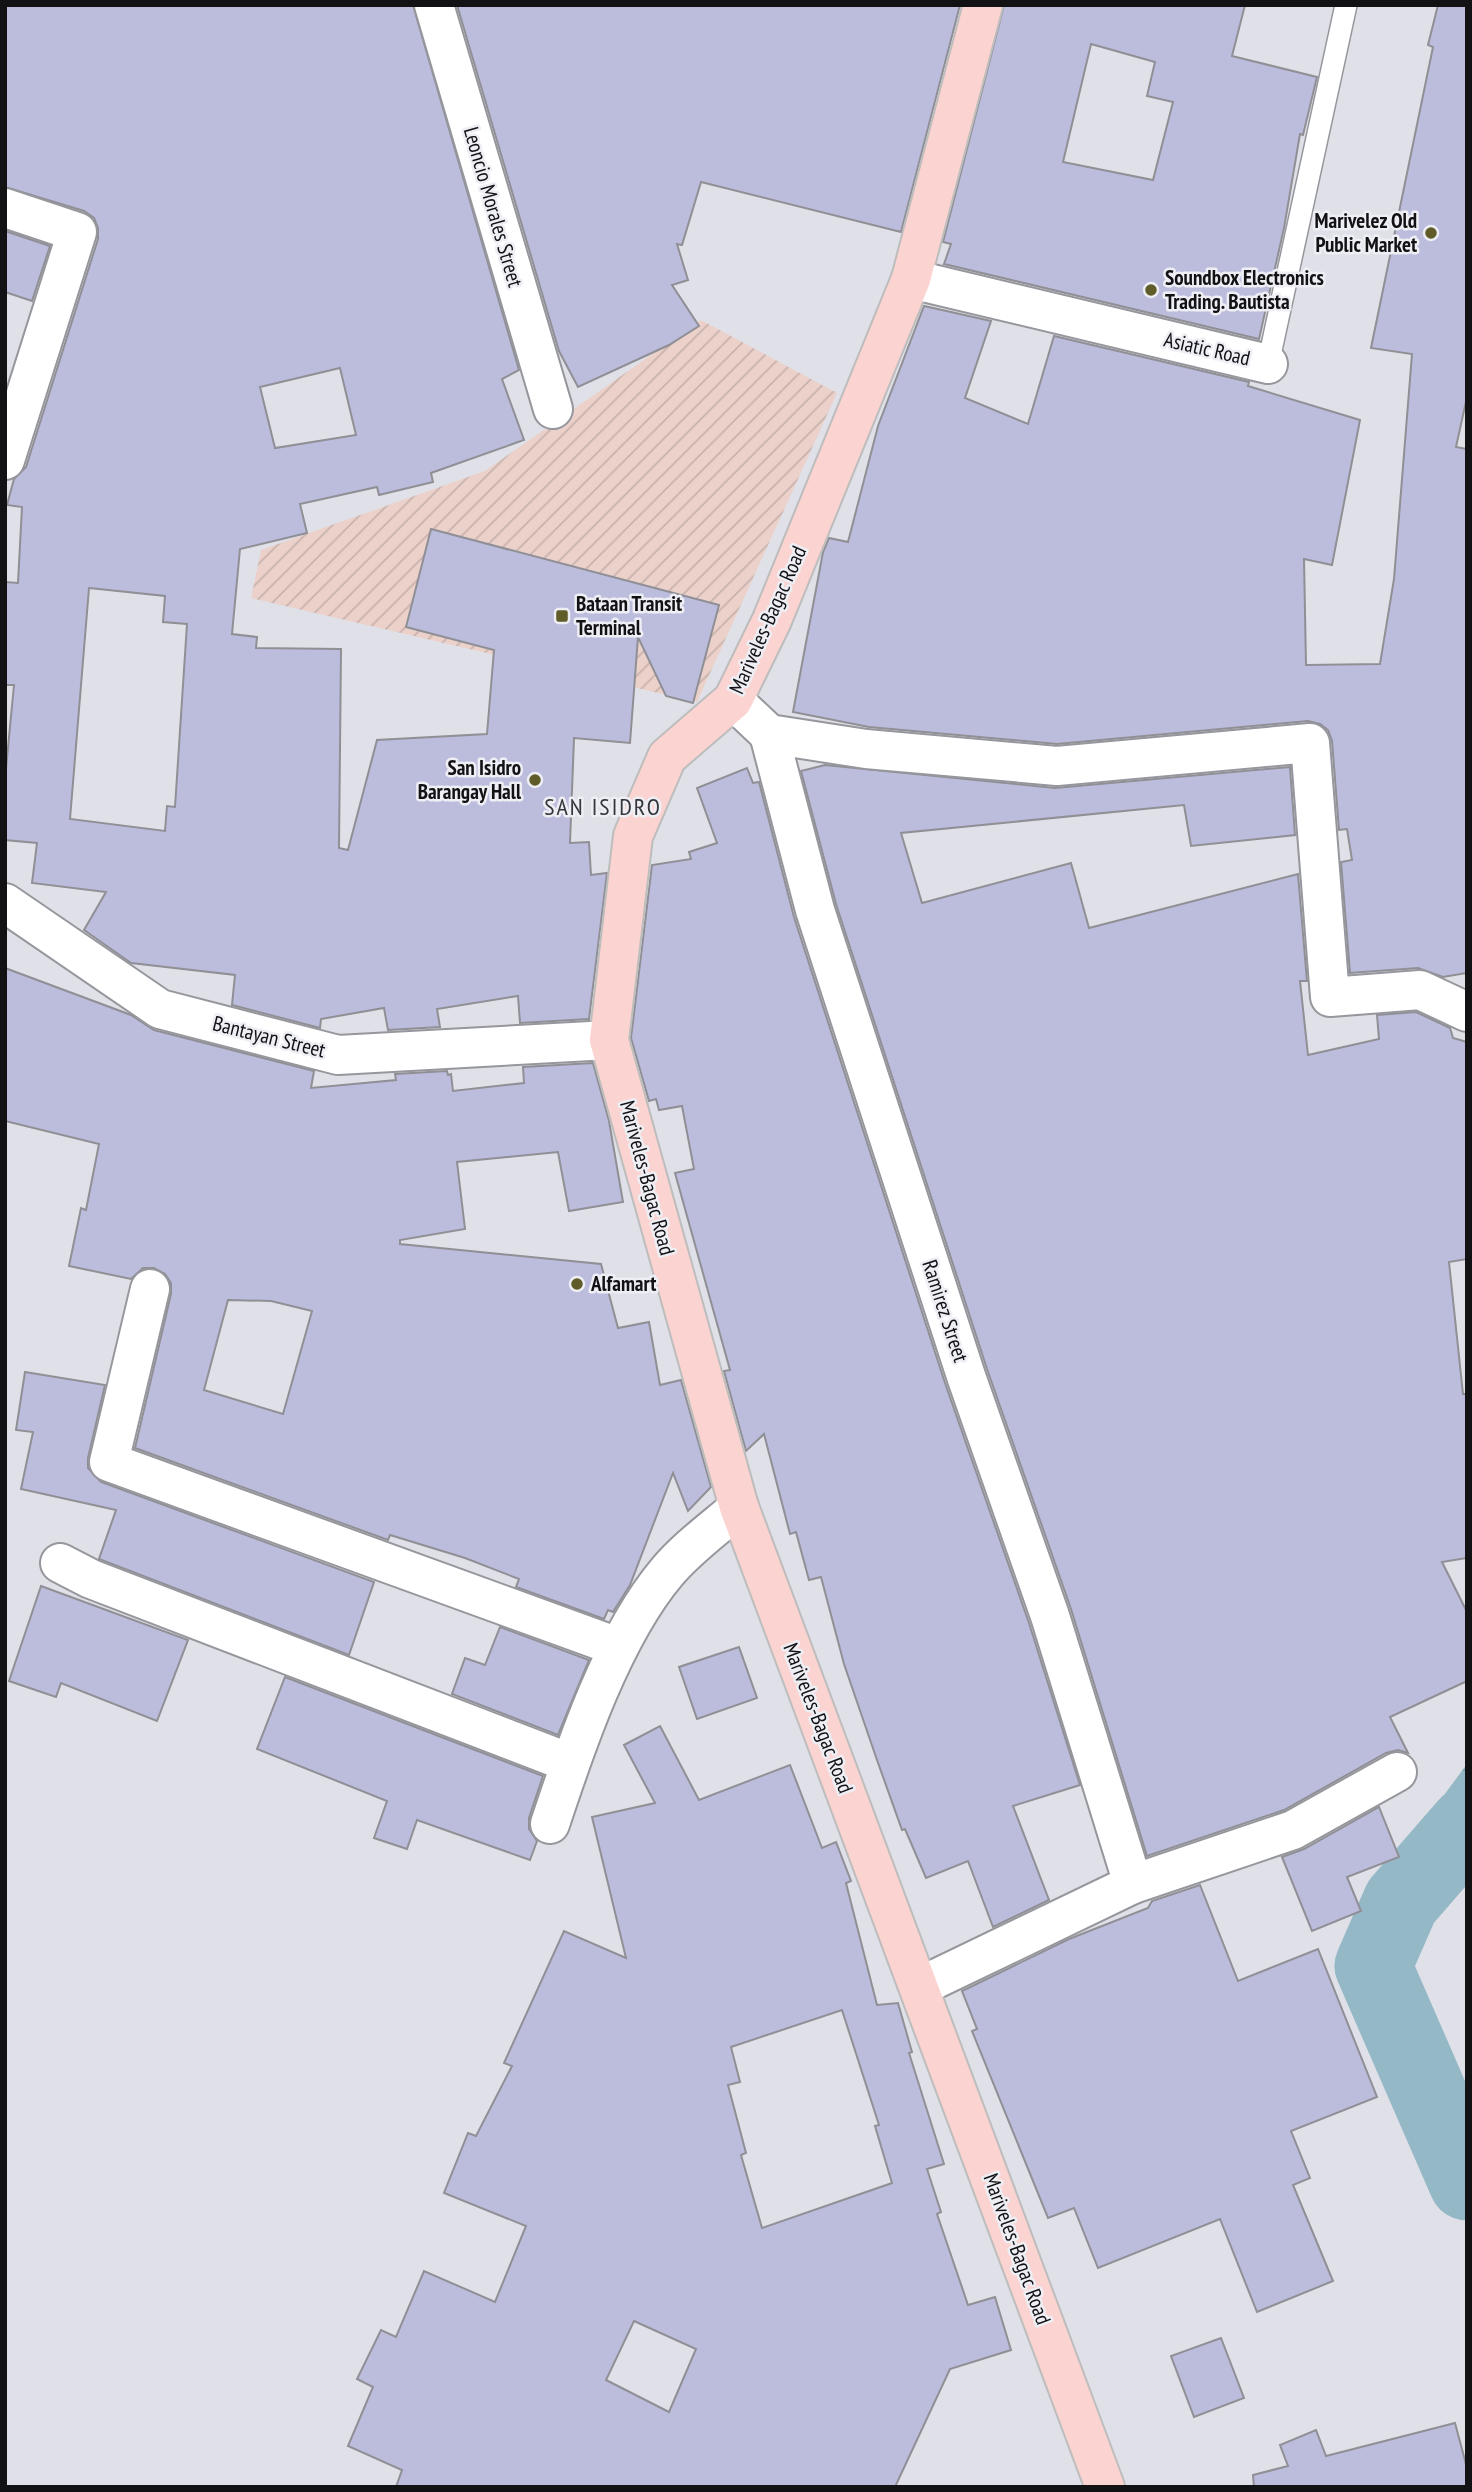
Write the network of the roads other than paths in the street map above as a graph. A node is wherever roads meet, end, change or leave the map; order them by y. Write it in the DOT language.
graph roads {
  1 [pos="434,5"];
  2 [pos="983,5"];
  3 [pos="1346,5"];
  4 [pos="5,208"];
  5 [pos="911,279"];
  6 [pos="1268,364"];
  7 [pos="553,409"];
  8 [pos="5,460"];
  9 [pos="733,700"];
  10 [pos="768,734"];
  11 [pos="5,904"];
  12 [pos="1467,1012"];
  13 [pos="609,1041"];
  14 [pos="150,1289"];
  15 [pos="738,1507"];
  16 [pos="60,1563"];
  17 [pos="618,1647"];
  18 [pos="570,1763"];
  19 [pos="1397,1772"];
  20 [pos="551,1824"];
  21 [pos="1133,1884"];
  22 [pos="919,1987"];
  23 [pos="1105,2487"];
  1 -- 7 [label="street, Leoncio Morales Street"];
  2 -- 5 [label="main road, Mariveles-Bagac Road"];
  3 -- 6 [label="lane, Asiatic Road"];
  4 -- 8 [label="street"];
  5 -- 6 [label="street, Asiatic Road"];
  5 -- 9 [label="main road, Mariveles-Bagac Road"];
  9 -- 10 [label="street"];
  9 -- 13 [label="main road, Mariveles-Bagac Road"];
  10 -- 12 [label="street"];
  10 -- 21 [label="street, Ramirez Street"];
  11 -- 13 [label="street, Bantayan Street"];
  13 -- 15 [label="main road, Mariveles-Bagac Road"];
  14 -- 17 [label="street"];
  15 -- 17 [label="street"];
  15 -- 22 [label="main road, Mariveles-Bagac Road"];
  16 -- 18 [label="street"];
  17 -- 18 [label="street"];
  18 -- 20 [label="street"];
  19 -- 21 [label="street"];
  21 -- 22 [label="street"];
  22 -- 23 [label="main road, Mariveles-Bagac Road"];
}
